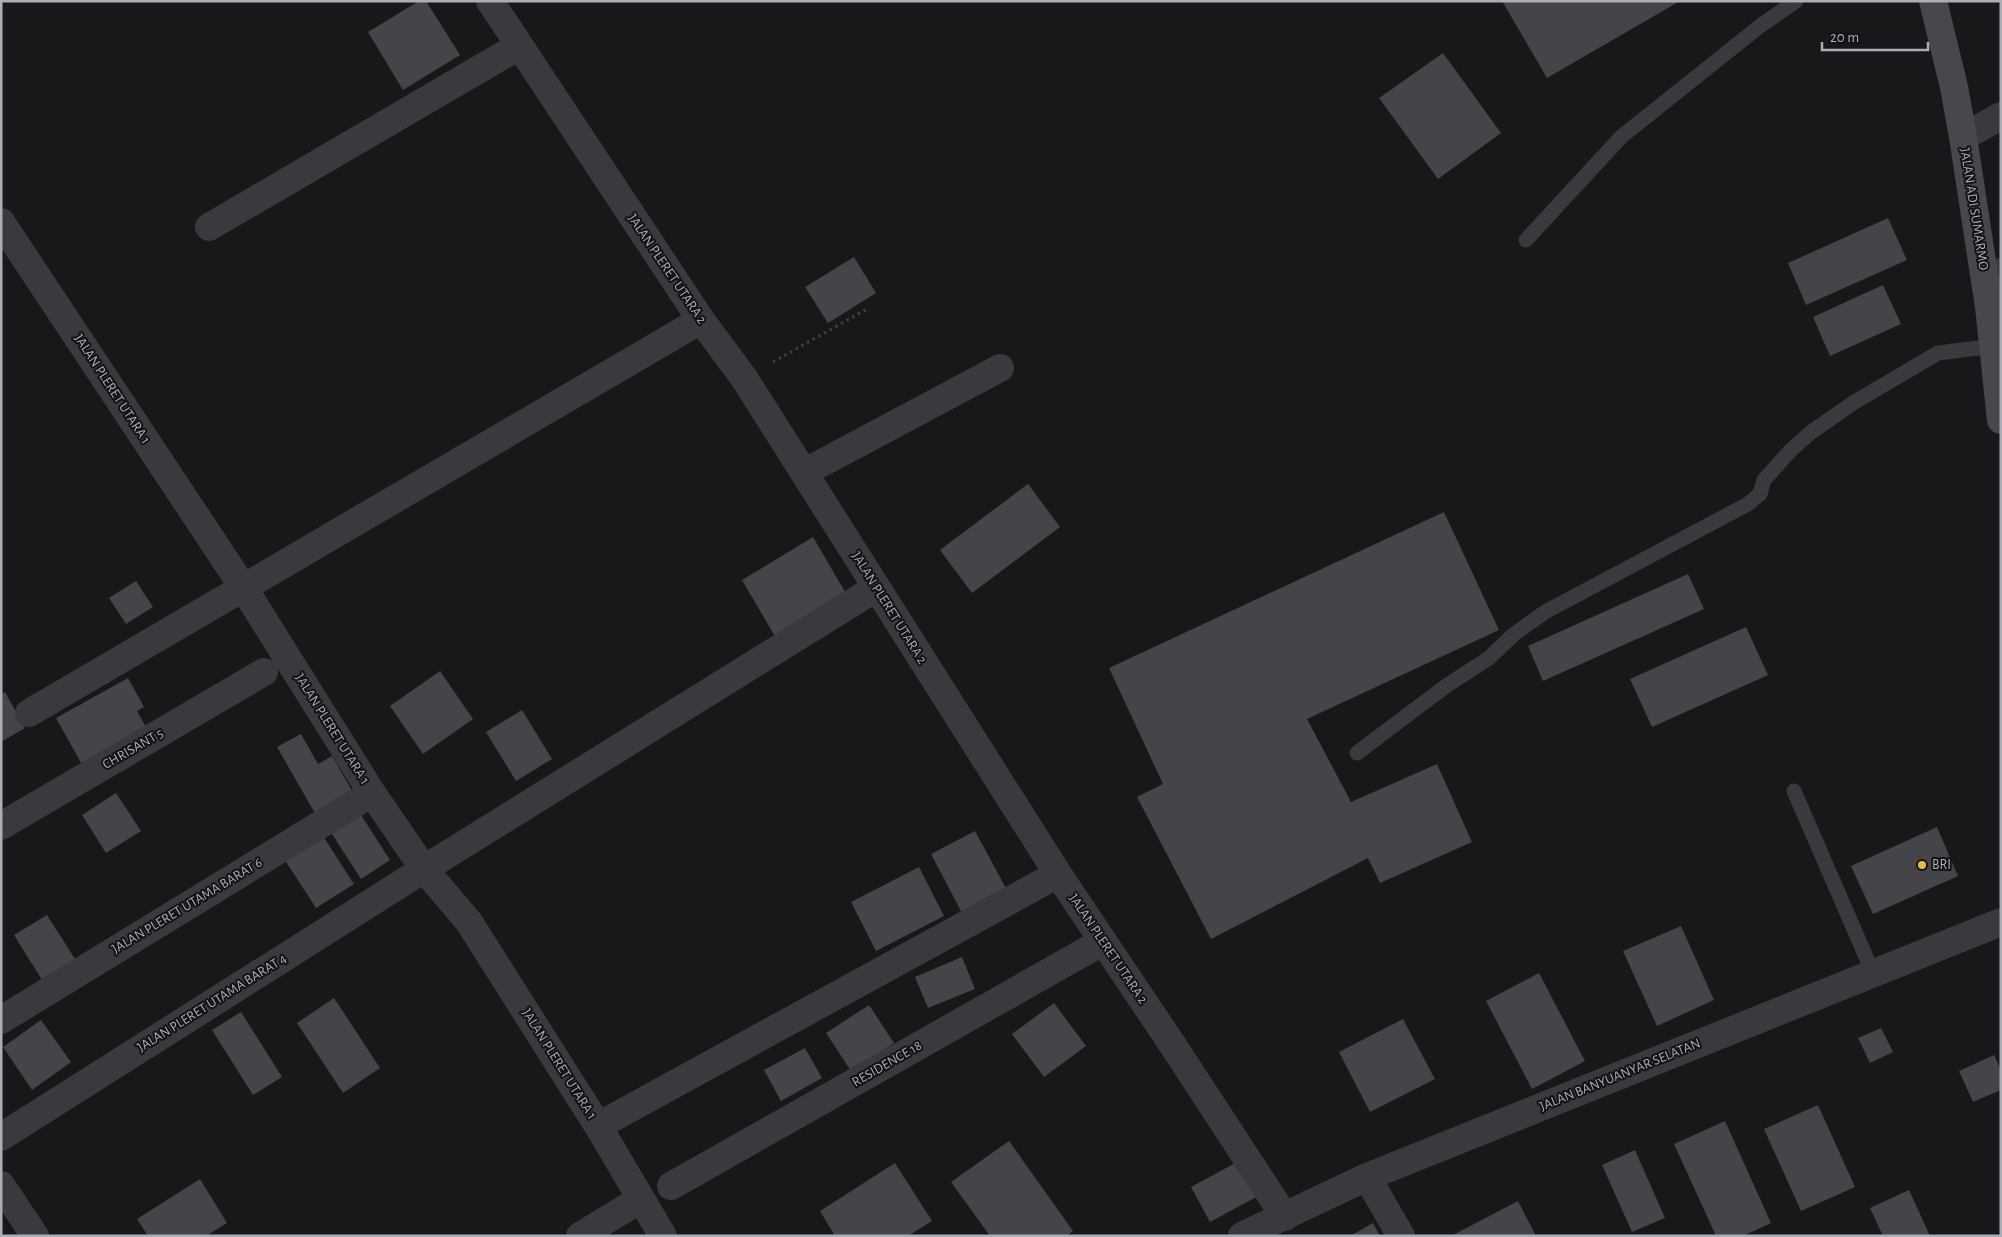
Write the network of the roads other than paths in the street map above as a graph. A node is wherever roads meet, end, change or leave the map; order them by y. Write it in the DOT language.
graph roads {
  1 [pos="490,1"];
  2 [pos="1796,1"];
  3 [pos="1939,4"];
  4 [pos="518,46"];
  5 [pos="2001,116"];
  6 [pos="1963,137"];
  7 [pos="1,222"];
  8 [pos="208,227"];
  9 [pos="1526,240"];
  10 [pos="1993,276"];
  11 [pos="1995,306"];
  12 [pos="701,320"];
  13 [pos="1994,346"];
  14 [pos="1000,368"];
  15 [pos="2001,420"];
  16 [pos="805,472"];
  17 [pos="243,587"];
  18 [pos="876,588"];
  19 [pos="264,672"];
  20 [pos="29,713"];
  21 [pos="1357,753"];
  22 [pos="1794,790"];
  23 [pos="372,793"];
  24 [pos="1,826"];
  25 [pos="424,868"];
  26 [pos="1058,874"];
  27 [pos="2001,922"];
  28 [pos="1102,942"];
  29 [pos="1873,973"];
  30 [pos="1,1020"];
  31 [pos="598,1126"];
  32 [pos="1,1137"];
  33 [pos="1366,1178"];
  34 [pos="671,1186"];
  35 [pos="2,1190"];
  36 [pos="641,1199"];
  37 [pos="1285,1217"];
  38 [pos="35,1236"];
  39 [pos="580,1236"];
  40 [pos="663,1236"];
  41 [pos="1242,1236"];
  42 [pos="1401,1236"];
  1 -- 4 [label="street, JALAN PLERET UTARA 2"];
  2 -- 9 [label="lane"];
  3 -- 6 [label="main road, JALAN ADI SUMARMO"];
  4 -- 8 [label="street"];
  4 -- 12 [label="street, JALAN PLERET UTARA 2"];
  5 -- 6 [label="street"];
  6 -- 10 [label="main road, JALAN ADI SUMARMO"];
  7 -- 17 [label="street, JALAN PLERET UTARA 1"];
  10 -- 11 [label="main road, JALAN ADI SUMARMO"];
  11 -- 13 [label="main road, JALAN ADI SUMARMO"];
  12 -- 16 [label="street, JALAN PLERET UTARA 2"];
  12 -- 17 [label="street"];
  13 -- 15 [label="main road, JALAN ADI SUMARMO"];
  13 -- 21 [label="lane"];
  14 -- 16 [label="street"];
  16 -- 18 [label="street, JALAN PLERET UTARA 2"];
  17 -- 20 [label="street"];
  17 -- 23 [label="street, JALAN PLERET UTARA 1"];
  18 -- 25 [label="street, JALAN PLERET UTAMA BARAT 4"];
  18 -- 26 [label="street, JALAN PLERET UTARA 2"];
  19 -- 24 [label="street, CHRISANT 5"];
  22 -- 29 [label="lane"];
  23 -- 25 [label="street, JALAN PLERET UTARA 1"];
  23 -- 30 [label="street, JALAN PLERET UTAMA BARAT 6"];
  25 -- 31 [label="street, JALAN PLERET UTARA 1"];
  25 -- 32 [label="street, JALAN PLERET UTAMA BARAT 4"];
  26 -- 28 [label="street, JALAN PLERET UTARA 2"];
  26 -- 31 [label="street"];
  27 -- 29 [label="street, JALAN BANYUANYAR SELATAN"];
  28 -- 34 [label="street, RESIDENCE 18"];
  28 -- 37 [label="street, JALAN PLERET UTARA 2"];
  29 -- 33 [label="street, JALAN BANYUANYAR SELATAN"];
  31 -- 36 [label="street, JALAN PLERET UTARA 1"];
  33 -- 37 [label="street, JALAN BANYUANYAR SELATAN"];
  33 -- 42 [label="street"];
  35 -- 38 [label="street"];
  36 -- 39 [label="street"];
  36 -- 40 [label="street, JALAN PLERET UTARA 1"];
  37 -- 41 [label="street, JALAN BANYUANYAR SELATAN"];
}
